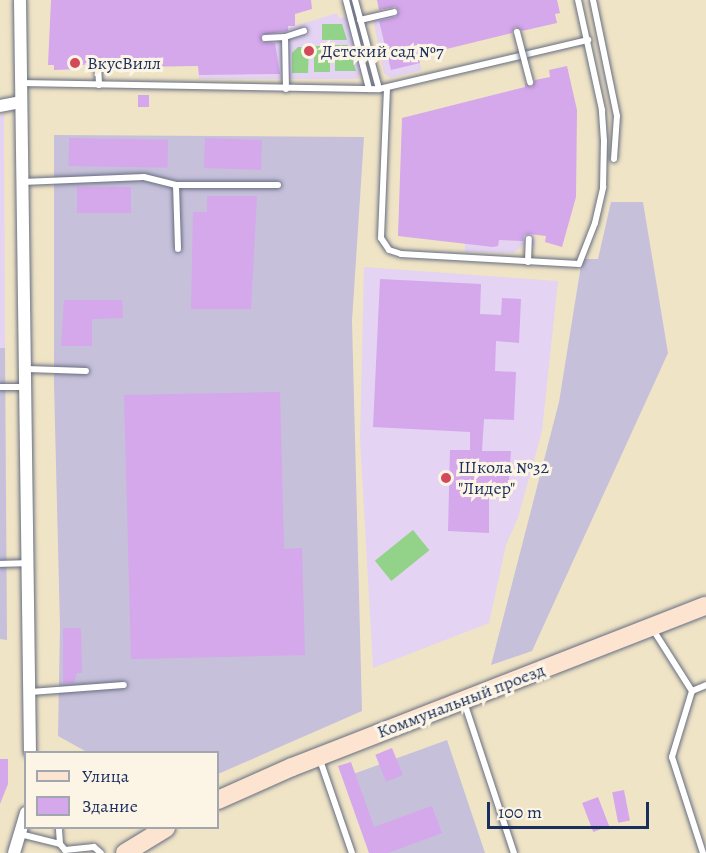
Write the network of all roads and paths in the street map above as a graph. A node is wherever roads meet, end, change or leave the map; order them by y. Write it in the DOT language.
graph roads {
  1 [pos="20,0"];
  2 [pos="346,0"];
  3 [pos="355,0"];
  4 [pos="578,0"];
  5 [pos="593,0"];
  6 [pos="394,12"];
  7 [pos="360,20"];
  8 [pos="304,31"];
  9 [pos="517,32"];
  10 [pos="285,37"];
  11 [pos="265,38"];
  12 [pos="588,40"];
  13 [pos="98,65"];
  14 [pos="530,82"];
  15 [pos="21,83"];
  16 [pos="99,85"];
  17 [pos="387,87"];
  18 [pos="286,89"];
  19 [pos="369,89"];
  20 [pos="379,89"];
  21 [pos="21,102"];
  22 [pos="0,106"];
  23 [pos="614,159"];
  24 [pos="22,182"];
  25 [pos="176,185"];
  26 [pos="278,185"];
  27 [pos="529,239"];
  28 [pos="178,249"];
  29 [pos="528,262"];
  30 [pos="27,369"];
  31 [pos="86,371"];
  32 [pos="0,387"];
  33 [pos="27,387"];
  34 [pos="29,563"];
  35 [pos="0,564"];
  36 [pos="706,606"];
  37 [pos="651,628"];
  38 [pos="124,685"];
  39 [pos="706,685"];
  40 [pos="692,691"];
  41 [pos="30,692"];
  42 [pos="464,701"];
  43 [pos="30,751"];
  44 [pos="319,756"];
  45 [pos="219,800"];
  46 [pos="24,820"];
  47 [pos="59,829"];
  48 [pos="164,829"];
  49 [pos="20,834"];
  50 [pos="60,844"];
  51 [pos="14,853"];
  52 [pos="101,853"];
  53 [pos="125,853"];
  54 [pos="352,853"];
  55 [pos="513,853"];
  56 [pos="703,853"];
  1 -- 15 [label="street"];
  2 -- 19 [label="lane"];
  3 -- 7 [label="lane"];
  4 -- 12 [label="lane"];
  5 -- 23 [label="lane"];
  6 -- 7 [label="lane"];
  7 -- 20 [label="lane"];
  8 -- 10 [label="lane"];
  9 -- 14 [label="lane, bridge"];
  10 -- 11 [label="lane"];
  10 -- 18 [label="lane"];
  12 -- 17 [label="lane"];
  12 -- 29 [label="lane"];
  13 -- 16 [label="lane"];
  15 -- 16 [label="lane"];
  15 -- 21 [label="street"];
  16 -- 18 [label="lane"];
  17 -- 20 [label="lane"];
  17 -- 29 [label="lane"];
  18 -- 19 [label="lane"];
  19 -- 20 [label="lane"];
  21 -- 22 [label="street"];
  21 -- 24 [label="street"];
  24 -- 25 [label="lane"];
  24 -- 30 [label="street"];
  25 -- 26 [label="lane"];
  25 -- 28 [label="lane"];
  27 -- 29 [label="lane"];
  30 -- 31 [label="lane"];
  30 -- 33 [label="street"];
  32 -- 33 [label="lane"];
  33 -- 34 [label="street"];
  34 -- 35 [label="lane"];
  34 -- 41 [label="street"];
  36 -- 37 [label="street, Коммунальный проезд"];
  37 -- 40 [label="lane"];
  37 -- 42 [label="street, Коммунальный проезд"];
  38 -- 41 [label="lane"];
  39 -- 40 [label="lane"];
  40 -- 56 [label="lane"];
  41 -- 43 [label="street"];
  42 -- 44 [label="street, Коммунальный проезд"];
  42 -- 55 [label="lane"];
  44 -- 45 [label="street, Коммунальный проезд"];
  44 -- 54 [label="lane"];
  46 -- 49 [label="street"];
  47 -- 50 [label="lane"];
  48 -- 53 [label="street"];
  49 -- 50 [label="lane"];
  49 -- 51 [label="street"];
  50 -- 52 [label="lane"];
}
